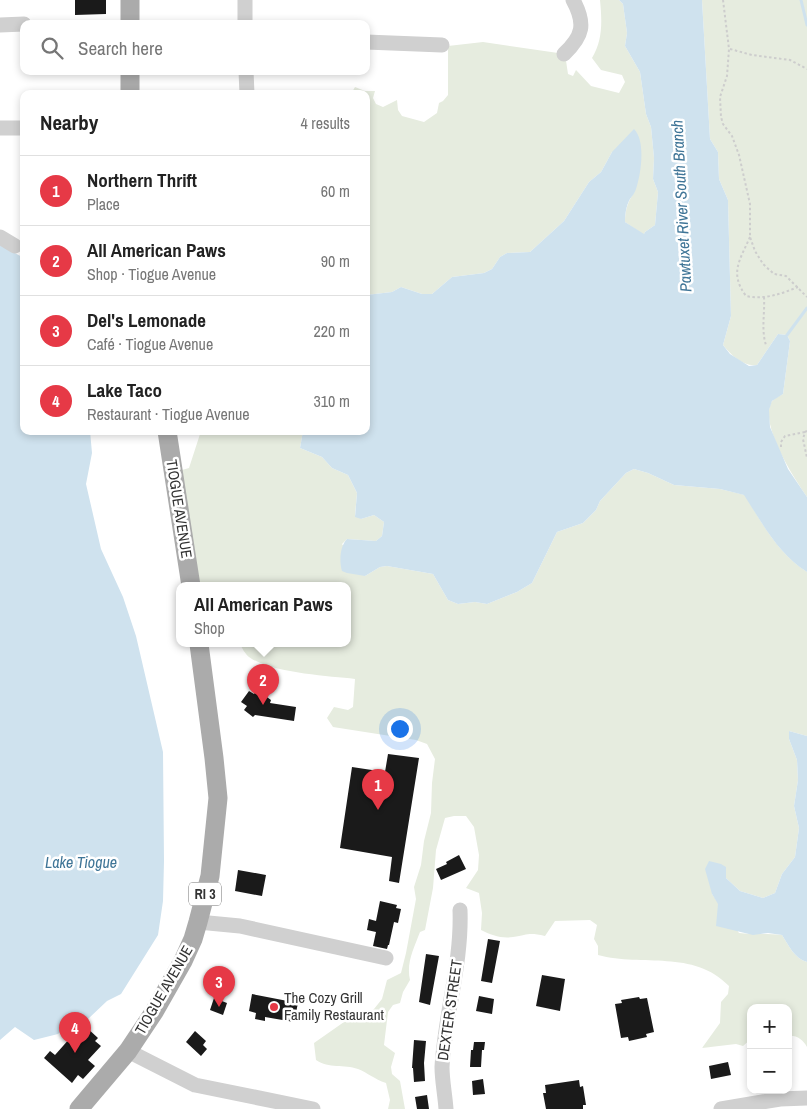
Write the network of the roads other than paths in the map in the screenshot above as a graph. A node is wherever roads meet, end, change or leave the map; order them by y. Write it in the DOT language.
graph roads {
  1 [pos="130,0"];
  2 [pos="245,0"];
  3 [pos="573,0"];
  4 [pos="130,20"];
  5 [pos="245,20"];
  6 [pos="20,24"];
  7 [pos="0,25"];
  8 [pos="370,42"];
  9 [pos="442,45"];
  10 [pos="564,54"];
  11 [pos="130,75"];
  12 [pos="246,75"];
  13 [pos="130,90"];
  14 [pos="247,90"];
  15 [pos="0,128"];
  16 [pos="20,128"];
  17 [pos="0,237"];
  18 [pos="15,246"];
  19 [pos="168,435"];
  20 [pos="189,582"];
  21 [pos="198,647"];
  22 [pos="460,910"];
  23 [pos="198,922"];
  24 [pos="386,958"];
  25 [pos="128,1051"];
  26 [pos="807,1098"];
  27 [pos="79,1109"];
  28 [pos="313,1109"];
  29 [pos="446,1109"];
  30 [pos="721,1109"];
  1 -- 4 [label="main road"];
  2 -- 5 [label="street"];
  3 -- 10 [label="street"];
  6 -- 7 [label="street"];
  8 -- 9 [label="street"];
  11 -- 13 [label="main road"];
  12 -- 14 [label="street"];
  15 -- 16 [label="street"];
  17 -- 18 [label="street"];
  19 -- 20 [label="main road, TIOGUE AVENUE"];
  21 -- 23 [label="main road, TIOGUE AVENUE / RI 3"];
  22 -- 29 [label="street, DEXTER STREET"];
  23 -- 24 [label="street"];
  23 -- 25 [label="main road, TIOGUE AVENUE / RI 3"];
  25 -- 27 [label="main road, TIOGUE AVENUE / RI 3"];
  25 -- 28 [label="street"];
  26 -- 30 [label="street"];
}
